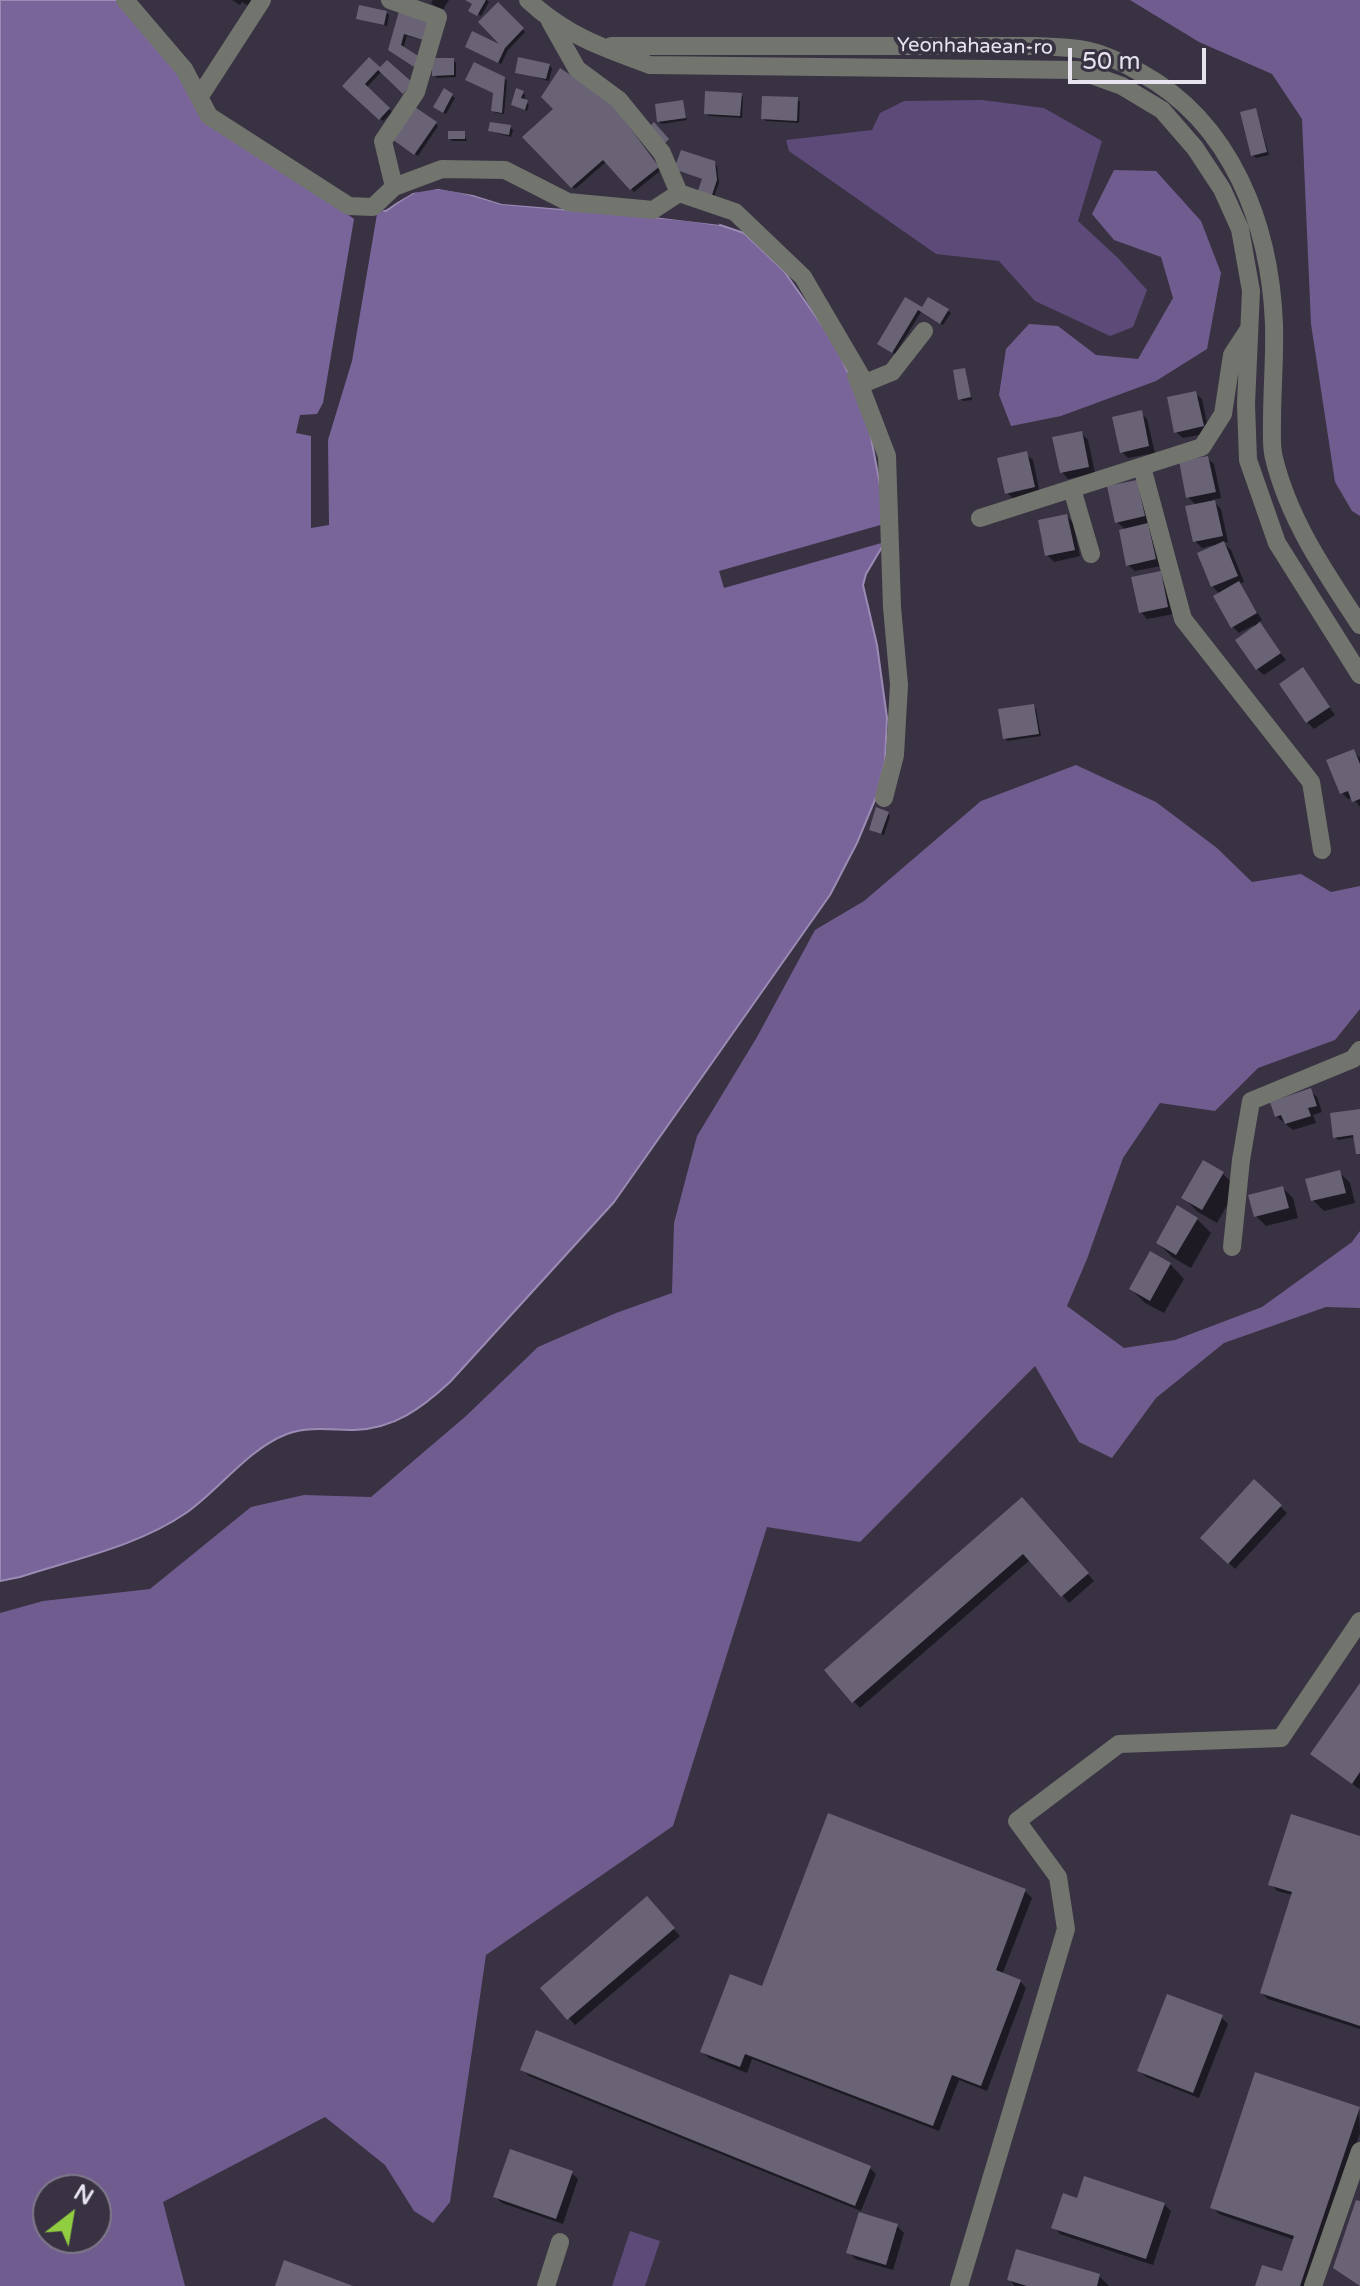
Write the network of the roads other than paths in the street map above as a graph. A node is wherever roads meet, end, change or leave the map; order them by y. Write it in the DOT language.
graph roads {
  1 [pos="125,0"];
  2 [pos="262,0"];
  3 [pos="390,0"];
  4 [pos="528,0"];
  5 [pos="550,21"];
  6 [pos="596,46"];
  7 [pos="200,96"];
  8 [pos="394,187"];
  9 [pos="679,193"];
  10 [pos="1251,327"];
  11 [pos="924,331"];
  12 [pos="845,346"];
  13 [pos="1142,467"];
  14 [pos="1072,489"];
  15 [pos="980,518"];
  16 [pos="1091,554"];
  17 [pos="1360,625"];
  18 [pos="1360,675"];
  19 [pos="884,798"];
  20 [pos="1322,850"];
  21 [pos="1360,1050"];
  22 [pos="1232,1247"];
  23 [pos="1360,1621"];
  24 [pos="1360,2151"];
  25 [pos="560,2242"];
  26 [pos="546,2286"];
  27 [pos="959,2286"];
  28 [pos="1313,2286"];
  1 -- 7 [label="street"];
  2 -- 7 [label="street"];
  3 -- 8 [label="street"];
  4 -- 5 [label="street, Yeonhahaean-ro"];
  5 -- 6 [label="street, Yeonhahaean-ro"];
  5 -- 9 [label="street"];
  6 -- 10 [label="street, Yeonhahaean-ro"];
  6 -- 17 [label="street, Yeonhahaean-ro"];
  7 -- 8 [label="street"];
  8 -- 9 [label="street"];
  9 -- 12 [label="street"];
  10 -- 13 [label="street"];
  10 -- 18 [label="street, Yeonhahaean-ro"];
  11 -- 12 [label="street"];
  12 -- 19 [label="street"];
  13 -- 14 [label="street"];
  13 -- 20 [label="street"];
  14 -- 15 [label="street"];
  14 -- 16 [label="street"];
  21 -- 22 [label="street"];
  23 -- 27 [label="street"];
  24 -- 28 [label="street"];
  25 -- 26 [label="street"];
}
